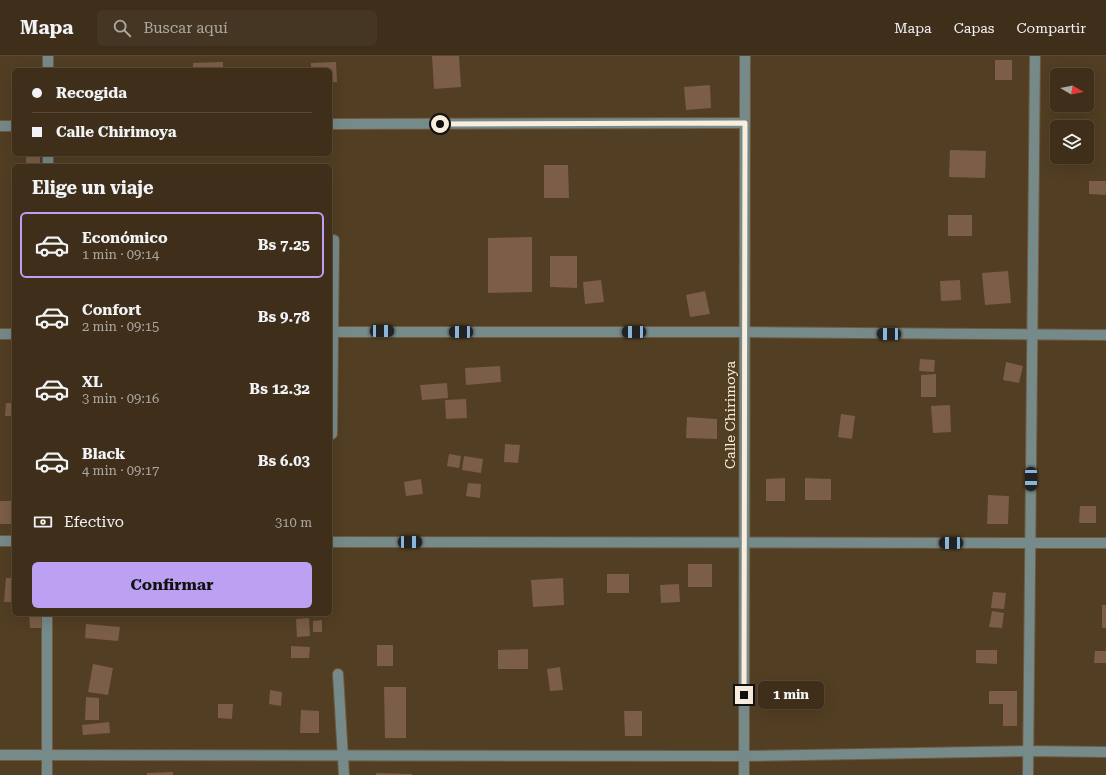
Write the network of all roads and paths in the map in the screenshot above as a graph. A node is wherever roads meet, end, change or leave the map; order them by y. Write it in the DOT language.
graph roads {
  1 [pos="48,56"];
  2 [pos="745,56"];
  3 [pos="1035,56"];
  4 [pos="48,68"];
  5 [pos="745,123"];
  6 [pos="332,124"];
  7 [pos="0,126"];
  8 [pos="12,126"];
  9 [pos="334,240"];
  10 [pos="332,301"];
  11 [pos="332,332"];
  12 [pos="745,332"];
  13 [pos="0,334"];
  14 [pos="12,334"];
  15 [pos="1106,335"];
  16 [pos="1032,336"];
  17 [pos="0,541"];
  18 [pos="12,541"];
  19 [pos="332,542"];
  20 [pos="743,543"];
  21 [pos="1030,543"];
  22 [pos="1106,543"];
  23 [pos="47,616"];
  24 [pos="338,674"];
  25 [pos="1028,751"];
  26 [pos="1106,752"];
  27 [pos="47,754"];
  28 [pos="0,755"];
  29 [pos="344,756"];
  30 [pos="744,756"];
  31 [pos="47,775"];
  32 [pos="344,775"];
  33 [pos="744,775"];
  34 [pos="1028,775"];
  1 -- 4 [label="street"];
  2 -- 5 [label="street, Calle Chirimoya"];
  3 -- 16 [label="street"];
  5 -- 6 [label="street"];
  5 -- 12 [label="street, Calle Chirimoya"];
  7 -- 8 [label="street"];
  9 -- 10 [label="street"];
  11 -- 12 [label="street"];
  12 -- 16 [label="street"];
  12 -- 20 [label="street, Calle Chirimoya"];
  13 -- 14 [label="street"];
  15 -- 16 [label="street"];
  16 -- 21 [label="street"];
  17 -- 18 [label="street"];
  19 -- 20 [label="street"];
  20 -- 21 [label="street"];
  20 -- 30 [label="street, Calle Chirimoya"];
  21 -- 22 [label="street"];
  21 -- 25 [label="street"];
  23 -- 27 [label="street"];
  24 -- 29 [label="street"];
  25 -- 26 [label="street"];
  25 -- 30 [label="street"];
  25 -- 34 [label="street"];
  27 -- 28 [label="street"];
  27 -- 29 [label="street"];
  27 -- 31 [label="street"];
  29 -- 30 [label="street"];
  29 -- 32 [label="street"];
  30 -- 33 [label="street, Calle Chirimoya"];
}
